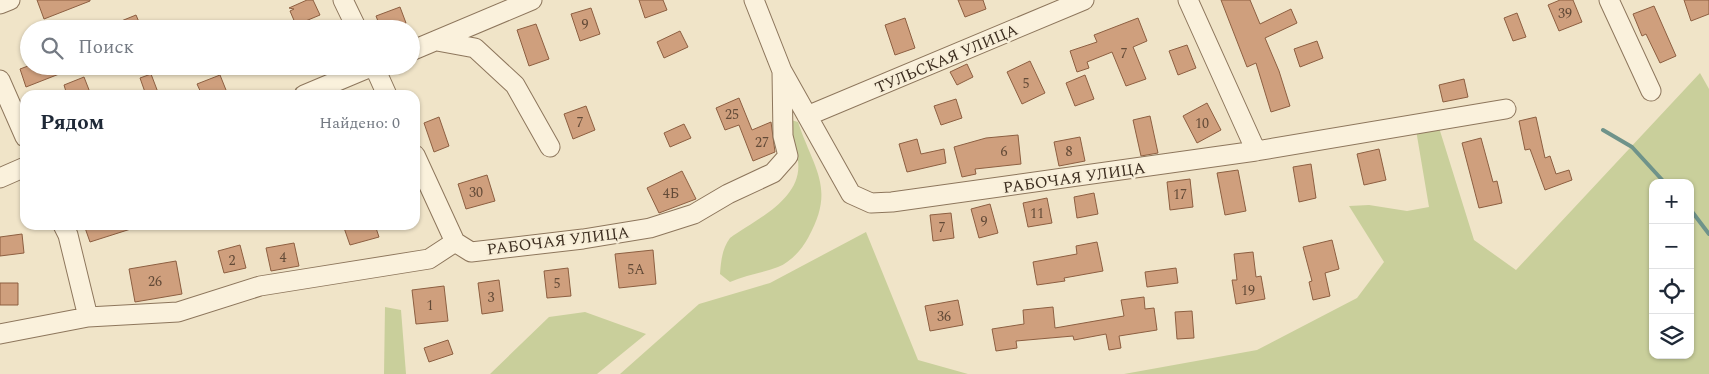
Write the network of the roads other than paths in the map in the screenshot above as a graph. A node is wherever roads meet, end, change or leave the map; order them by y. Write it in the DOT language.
graph roads {
  1 [pos="10,0"];
  2 [pos="343,0"];
  3 [pos="532,0"];
  4 [pos="754,0"];
  5 [pos="1084,0"];
  6 [pos="1188,0"];
  7 [pos="1615,2"];
  8 [pos="0,4"];
  9 [pos="353,20"];
  10 [pos="437,41"];
  11 [pos="420,48"];
  12 [pos="782,71"];
  13 [pos="352,75"];
  14 [pos="377,75"];
  15 [pos="0,80"];
  16 [pos="316,90"];
  17 [pos="385,90"];
  18 [pos="1651,91"];
  19 [pos="1506,109"];
  20 [pos="807,116"];
  21 [pos="20,126"];
  22 [pos="550,147"];
  23 [pos="1256,151"];
  24 [pos="420,166"];
  25 [pos="20,169"];
  26 [pos="0,178"];
  27 [pos="64,230"];
  28 [pos="456,242"];
  29 [pos="88,317"];
  30 [pos="0,334"];
  1 -- 8 [label="street"];
  2 -- 9 [label="street"];
  3 -- 10 [label="street"];
  4 -- 12 [label="street"];
  5 -- 20 [label="street, ТУЛЬСКАЯ УЛИЦА"];
  6 -- 23 [label="street"];
  7 -- 18 [label="street"];
  10 -- 11 [label="street"];
  10 -- 22 [label="street"];
  12 -- 20 [label="street, РАБОЧАЯ УЛИЦА"];
  12 -- 28 [label="street, РАБОЧАЯ УЛИЦА"];
  13 -- 16 [label="street"];
  14 -- 17 [label="street"];
  15 -- 21 [label="street"];
  19 -- 23 [label="street, РАБОЧАЯ УЛИЦА"];
  20 -- 23 [label="street, РАБОЧАЯ УЛИЦА"];
  24 -- 28 [label="street"];
  25 -- 26 [label="street"];
  27 -- 29 [label="street"];
  28 -- 29 [label="street"];
  29 -- 30 [label="street"];
}
